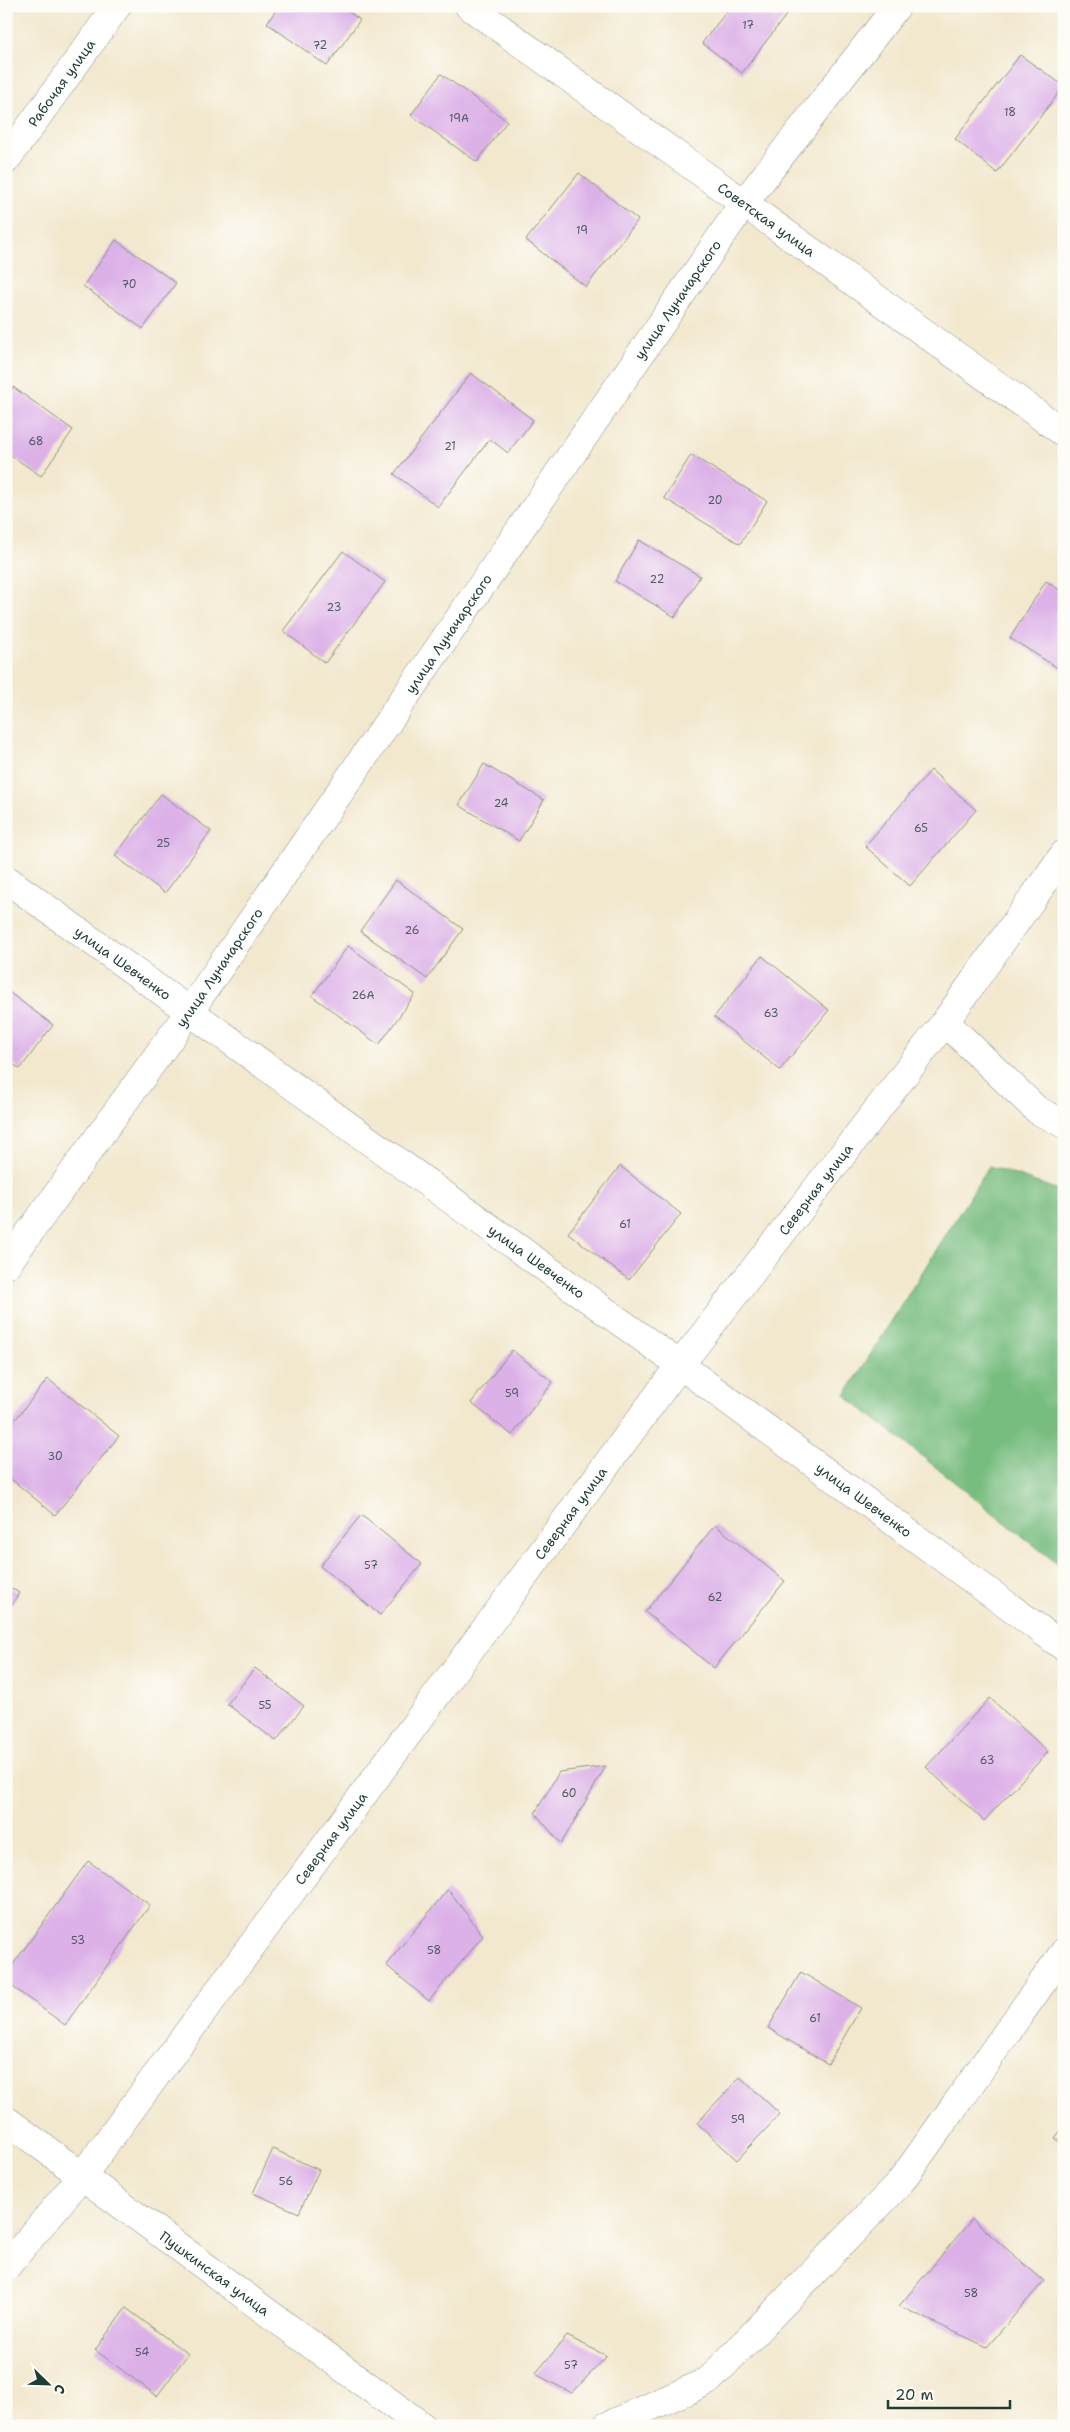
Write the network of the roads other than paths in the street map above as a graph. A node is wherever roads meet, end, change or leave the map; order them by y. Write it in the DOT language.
graph roads {
  1 [pos="117,6"];
  2 [pos="469,6"];
  3 [pos="897,6"];
  4 [pos="6,160"];
  5 [pos="744,204"];
  6 [pos="1064,433"];
  7 [pos="1064,854"];
  8 [pos="6,879"];
  9 [pos="189,1012"];
  10 [pos="945,1022"];
  11 [pos="1064,1124"];
  12 [pos="6,1265"];
  13 [pos="680,1365"];
  14 [pos="1064,1646"];
  15 [pos="1064,1952"];
  16 [pos="6,2120"];
  17 [pos="82,2176"];
  18 [pos="6,2267"];
  19 [pos="422,2426"];
  20 [pos="607,2426"];
  1 -- 4 [label="street, Рабочая улица"];
  2 -- 5 [label="street, Советская улица"];
  3 -- 5 [label="street, улица Луначарского"];
  5 -- 6 [label="street, Советская улица"];
  5 -- 9 [label="street, улица Луначарского"];
  7 -- 10 [label="street, Северная улица"];
  8 -- 9 [label="street, улица Шевченко"];
  9 -- 12 [label="street, улица Луначарского"];
  9 -- 13 [label="street, улица Шевченко"];
  10 -- 11 [label="street"];
  10 -- 13 [label="street, Северная улица"];
  13 -- 14 [label="street, улица Шевченко"];
  13 -- 17 [label="street, Северная улица"];
  15 -- 20 [label="street"];
  16 -- 17 [label="street, Пушкинская улица"];
  17 -- 18 [label="street, Северная улица"];
  17 -- 19 [label="street, Пушкинская улица"];
}
